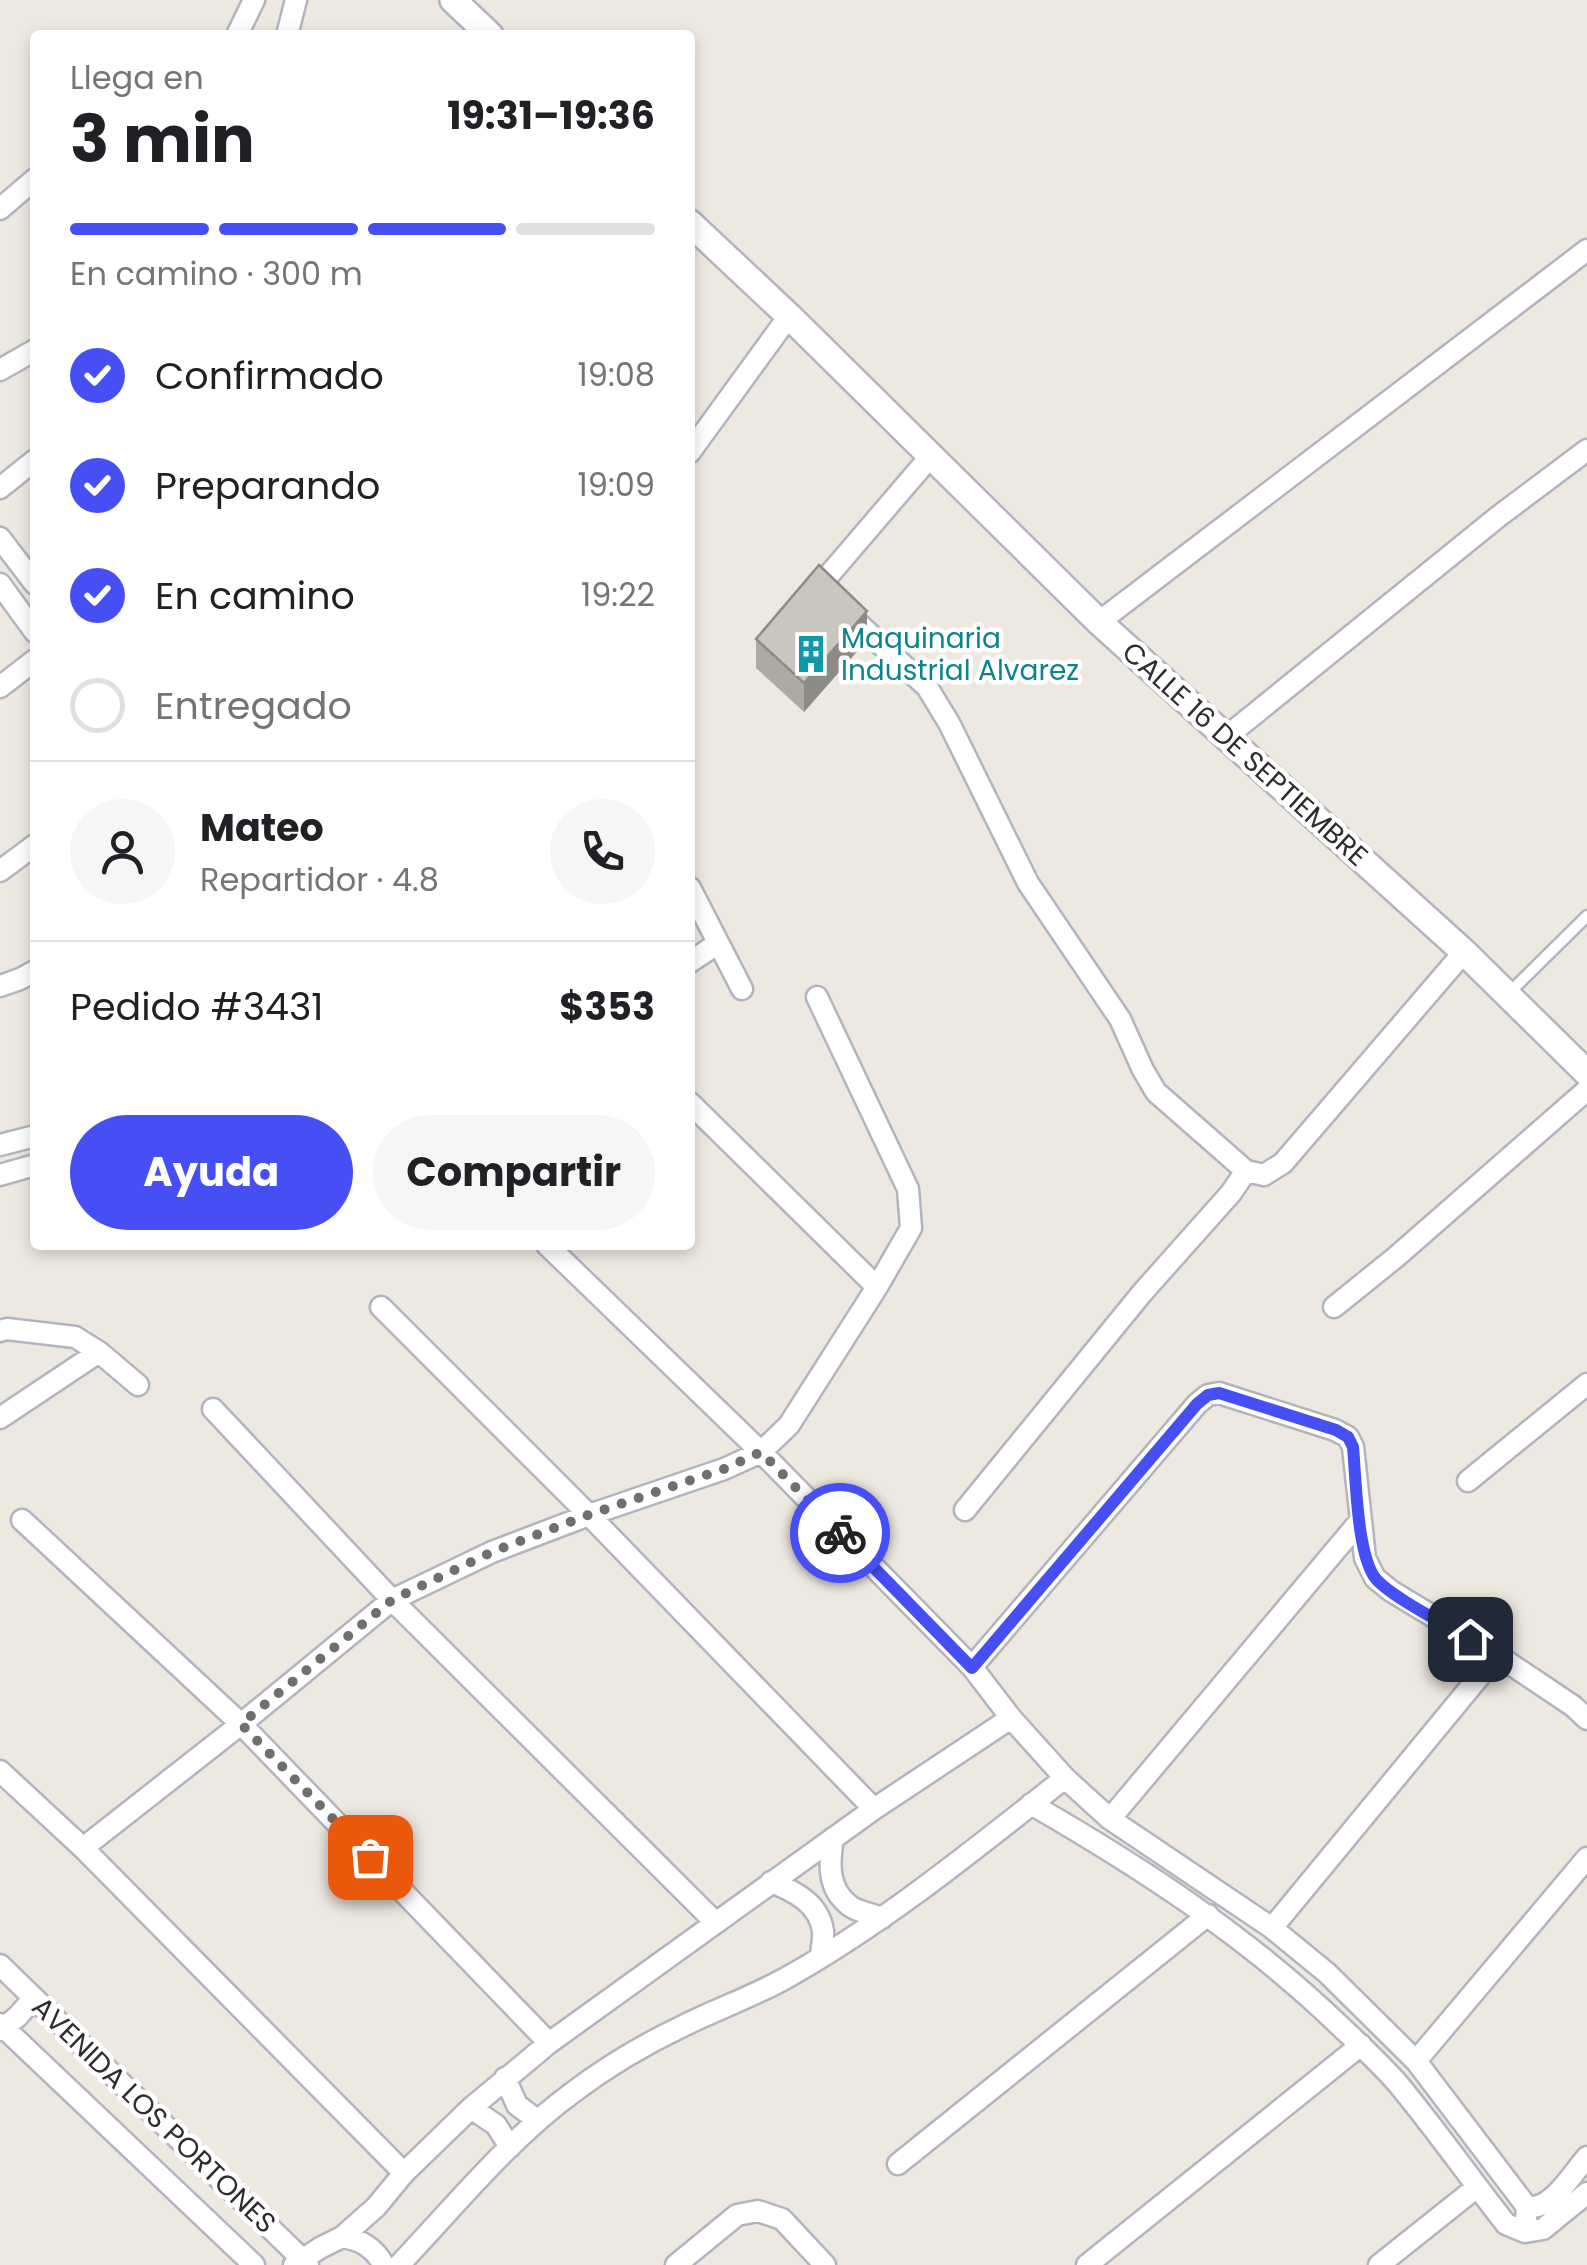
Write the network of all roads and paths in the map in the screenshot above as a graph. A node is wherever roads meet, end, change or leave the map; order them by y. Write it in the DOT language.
graph roads {
  1 [pos="254,0"];
  2 [pos="296,0"];
  3 [pos="453,0"];
  4 [pos="239,30"];
  5 [pos="289,30"];
  6 [pos="485,30"];
  7 [pos="30,183"];
  8 [pos="0,209"];
  9 [pos="695,228"];
  10 [pos="1587,250"];
  11 [pos="789,316"];
  12 [pos="30,353"];
  13 [pos="0,370"];
  14 [pos="695,445"];
  15 [pos="1587,450"];
  16 [pos="930,457"];
  17 [pos="30,464"];
  18 [pos="0,488"];
  19 [pos="0,538"];
  20 [pos="30,577"];
  21 [pos="0,584"];
  22 [pos="818,587"];
  23 [pos="793,616"];
  24 [pos="1099,622"];
  25 [pos="30,625"];
  26 [pos="30,664"];
  27 [pos="0,687"];
  28 [pos="1226,737"];
  29 [pos="30,849"];
  30 [pos="0,871"];
  31 [pos="695,903"];
  32 [pos="1587,916"];
  33 [pos="717,944"];
  34 [pos="1464,952"];
  35 [pos="695,959"];
  36 [pos="30,973"];
  37 [pos="0,986"];
  38 [pos="742,989"];
  39 [pos="1508,994"];
  40 [pos="817,997"];
  41 [pos="1587,1073"];
  42 [pos="1587,1090"];
  43 [pos="695,1108"];
  44 [pos="30,1137"];
  45 [pos="0,1145"];
  46 [pos="30,1166"];
  47 [pos="1246,1171"];
  48 [pos="0,1174"];
  49 [pos="552,1250"];
  50 [pos="877,1287"];
  51 [pos="1334,1307"];
  52 [pos="381,1308"];
  53 [pos="0,1331"];
  54 [pos="99,1352"];
  55 [pos="1587,1384"];
  56 [pos="138,1385"];
  57 [pos="213,1409"];
  58 [pos="0,1418"];
  59 [pos="761,1452"];
  60 [pos="1468,1481"];
  61 [pos="964,1510"];
  62 [pos="588,1515"];
  63 [pos="22,1520"];
  64 [pos="1360,1521"];
  65 [pos="392,1600"];
  66 [pos="1497,1655"];
  67 [pos="972,1668"];
  68 [pos="1011,1718"];
  69 [pos="1587,1719"];
  70 [pos="241,1724"];
  71 [pos="0,1771"];
  72 [pos="1065,1778"];
  73 [pos="1032,1804"];
  74 [pos="874,1809"];
  75 [pos="1110,1818"];
  76 [pos="833,1838"];
  77 [pos="83,1848"];
  78 [pos="1587,1858"];
  79 [pos="771,1882"];
  80 [pos="1208,1916"];
  81 [pos="882,1918"];
  82 [pos="715,1922"];
  83 [pos="1272,1928"];
  84 [pos="821,1956"];
  85 [pos="0,1965"];
  86 [pos="1327,1973"];
  87 [pos="1308,1994"];
  88 [pos="34,1998"];
  89 [pos="1,2027"];
  90 [pos="550,2043"];
  91 [pos="1360,2046"];
  92 [pos="1416,2062"];
  93 [pos="506,2078"];
  94 [pos="471,2108"];
  95 [pos="537,2120"];
  96 [pos="510,2146"];
  97 [pos="1587,2157"];
  98 [pos="898,2164"];
  99 [pos="404,2174"];
  100 [pos="1477,2188"];
  101 [pos="1587,2193"];
  102 [pos="1527,2207"];
  103 [pos="1525,2232"];
  104 [pos="342,2237"];
  105 [pos="301,2263"];
  106 [pos="254,2265"];
  107 [pos="384,2265"];
  108 [pos="400,2265"];
  109 [pos="676,2265"];
  110 [pos="825,2265"];
  111 [pos="1087,2265"];
  112 [pos="1379,2265"];
  1 -- 4 [label="street"];
  2 -- 5 [label="street"];
  3 -- 6 [label="street"];
  7 -- 8 [label="street"];
  9 -- 11 [label="street, CALLE 16 DE SEPTIEMBRE"];
  10 -- 24 [label="street"];
  11 -- 14 [label="street"];
  11 -- 16 [label="street, CALLE 16 DE SEPTIEMBRE"];
  12 -- 13 [label="street"];
  15 -- 28 [label="street"];
  16 -- 22 [label="street"];
  16 -- 24 [label="street, CALLE 16 DE SEPTIEMBRE"];
  17 -- 18 [label="street"];
  19 -- 20 [label="street"];
  21 -- 25 [label="street"];
  22 -- 23 [label="street"];
  22 -- 47 [label="street"];
  24 -- 28 [label="street, CALLE 16 DE SEPTIEMBRE"];
  26 -- 27 [label="street"];
  28 -- 34 [label="street, CALLE 16 DE SEPTIEMBRE"];
  29 -- 30 [label="street"];
  31 -- 33 [label="street"];
  32 -- 39 [label="lane"];
  33 -- 35 [label="street"];
  33 -- 38 [label="street"];
  34 -- 39 [label="street, CALLE 16 DE SEPTIEMBRE"];
  34 -- 47 [label="street"];
  36 -- 37 [label="street"];
  39 -- 41 [label="street, CALLE 16 DE SEPTIEMBRE"];
  40 -- 50 [label="street"];
  42 -- 51 [label="street"];
  43 -- 50 [label="street"];
  44 -- 45 [label="street"];
  46 -- 48 [label="street"];
  47 -- 61 [label="street"];
  49 -- 59 [label="street"];
  50 -- 59 [label="street"];
  52 -- 62 [label="street"];
  53 -- 54 [label="street"];
  54 -- 56 [label="street"];
  54 -- 58 [label="street"];
  55 -- 60 [label="street"];
  57 -- 65 [label="street"];
  59 -- 62 [label="street"];
  59 -- 67 [label="street"];
  62 -- 65 [label="street"];
  62 -- 74 [label="street"];
  63 -- 70 [label="street"];
  64 -- 66 [label="street"];
  64 -- 67 [label="street"];
  64 -- 75 [label="street"];
  65 -- 70 [label="street"];
  65 -- 82 [label="street"];
  66 -- 69 [label="street"];
  66 -- 83 [label="street"];
  67 -- 68 [label="street"];
  68 -- 72 [label="street"];
  68 -- 74 [label="street"];
  70 -- 77 [label="street"];
  70 -- 90 [label="street"];
  71 -- 77 [label="street"];
  72 -- 73 [label="street"];
  72 -- 75 [label="street"];
  73 -- 80 [label="street"];
  73 -- 81 [label="street"];
  74 -- 76 [label="street"];
  75 -- 83 [label="street"];
  76 -- 79 [label="street"];
  76 -- 81 [label="street"];
  77 -- 99 [label="street"];
  78 -- 92 [label="street"];
  79 -- 82 [label="street"];
  79 -- 84 [label="street"];
  80 -- 87 [label="street"];
  80 -- 98 [label="street"];
  81 -- 84 [label="street"];
  82 -- 90 [label="street"];
  83 -- 86 [label="street"];
  84 -- 95 [label="street"];
  85 -- 88 [label="street, AVENIDA LOS PORTONES"];
  86 -- 87 [label="street"];
  86 -- 92 [label="street"];
  87 -- 91 [label="street"];
  88 -- 89 [label="street"];
  88 -- 105 [label="street, AVENIDA LOS PORTONES"];
  89 -- 106 [label="street, AVENIDA LOS PORTONES"];
  90 -- 93 [label="street"];
  91 -- 100 [label="street"];
  91 -- 111 [label="street"];
  92 -- 102 [label="street"];
  93 -- 94 [label="street"];
  93 -- 95 [label="street"];
  94 -- 96 [label="street"];
  94 -- 99 [label="street"];
  95 -- 96 [label="street"];
  96 -- 108 [label="street"];
  97 -- 102 [label="street"];
  99 -- 104 [label="street"];
  100 -- 103 [label="street"];
  100 -- 112 [label="street"];
  101 -- 103 [label="street"];
  102 -- 103 [label="street"];
  104 -- 105 [label="street"];
  104 -- 107 [label="street"];
  109 -- 110 [label="street"];
}
